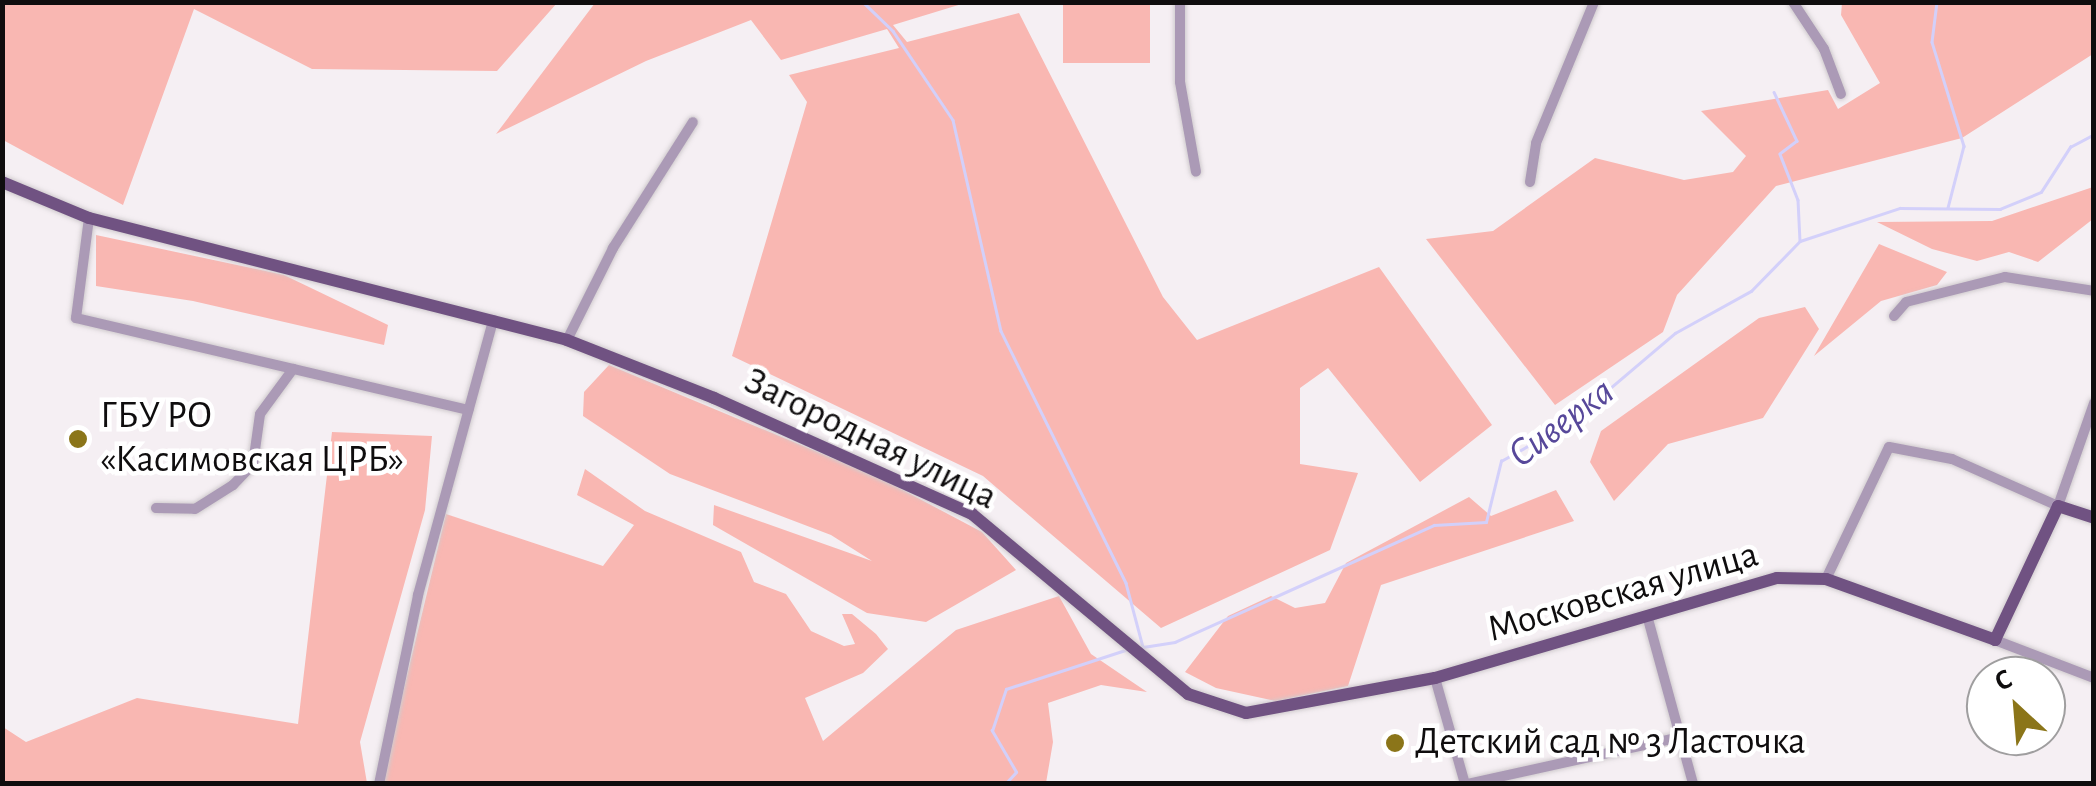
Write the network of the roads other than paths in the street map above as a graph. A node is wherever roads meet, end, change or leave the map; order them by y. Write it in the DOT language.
graph roads {
  1 [pos="1180,2"];
  2 [pos="1594,2"];
  3 [pos="1793,2"];
  4 [pos="1841,94"];
  5 [pos="693,122"];
  6 [pos="1196,172"];
  7 [pos="2,182"];
  8 [pos="1530,182"];
  9 [pos="89,218"];
  10 [pos="2094,291"];
  11 [pos="1894,316"];
  12 [pos="493,320"];
  13 [pos="566,340"];
  14 [pos="292,369"];
  15 [pos="2094,403"];
  16 [pos="468,410"];
  17 [pos="2058,506"];
  18 [pos="156,508"];
  19 [pos="2094,518"];
  20 [pos="1826,580"];
  21 [pos="1648,619"];
  22 [pos="1995,640"];
  23 [pos="1434,678"];
  24 [pos="2094,678"];
  25 [pos="1217,708"];
  26 [pos="1681,737"];
  27 [pos="1504,780"];
  28 [pos="379,784"];
  29 [pos="1466,784"];
  30 [pos="1693,784"];
  1 -- 6 [label="street"];
  2 -- 8 [label="street"];
  3 -- 4 [label="street"];
  5 -- 13 [label="street"];
  7 -- 9 [label="main road, Загородная улица"];
  9 -- 12 [label="main road, Загородная улица"];
  9 -- 14 [label="street"];
  10 -- 11 [label="street"];
  12 -- 13 [label="main road, Загородная улица"];
  12 -- 16 [label="street"];
  13 -- 25 [label="main road, Загородная улица"];
  14 -- 16 [label="street"];
  14 -- 18 [label="street"];
  15 -- 17 [label="street"];
  16 -- 28 [label="street"];
  17 -- 19 [label="main road"];
  17 -- 20 [label="street"];
  17 -- 22 [label="main road"];
  20 -- 21 [label="main road, Московская улица"];
  20 -- 22 [label="main road, Московская улица"];
  21 -- 23 [label="main road, Московская улица"];
  21 -- 26 [label="street"];
  22 -- 24 [label="street, Московская улица"];
  23 -- 25 [label="main road, Московская улица"];
  23 -- 29 [label="street"];
  26 -- 27 [label="street"];
  26 -- 30 [label="street"];
  27 -- 29 [label="street"];
}
